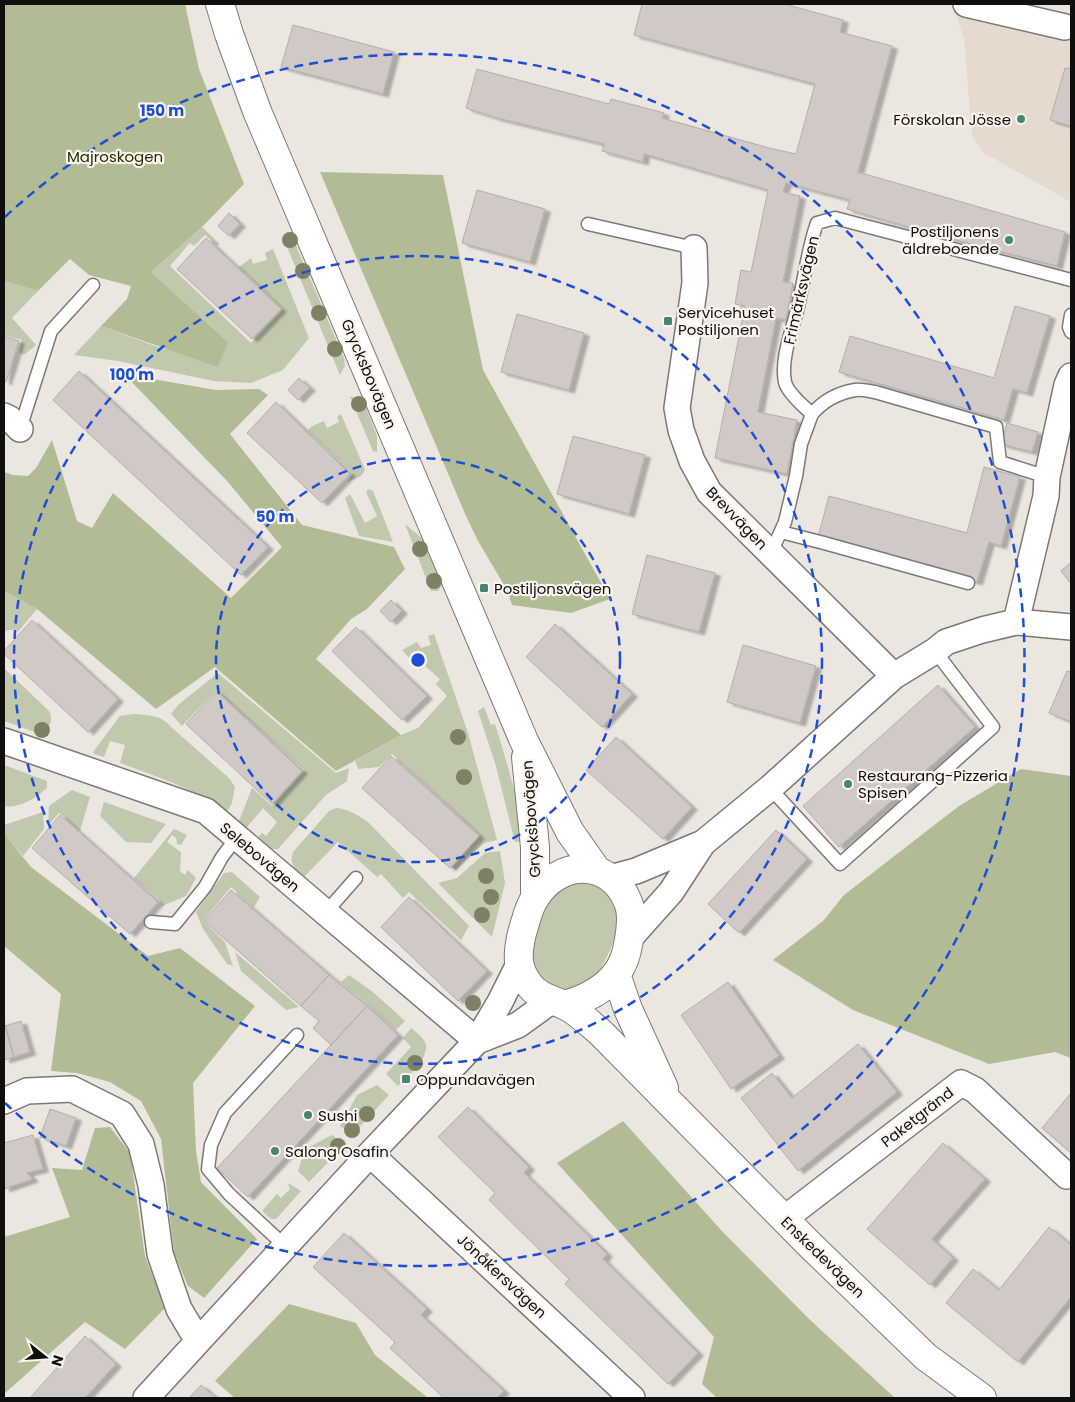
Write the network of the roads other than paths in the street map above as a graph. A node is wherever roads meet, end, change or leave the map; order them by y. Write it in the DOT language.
graph roads {
  1 [pos="220,4"];
  2 [pos="966,4"];
  3 [pos="1065,27"];
  4 [pos="588,224"];
  5 [pos="694,248"];
  6 [pos="1071,280"];
  7 [pos="93,285"];
  8 [pos="1071,315"];
  9 [pos="1071,332"];
  10 [pos="1071,376"];
  11 [pos="812,414"];
  12 [pos="12,423"];
  13 [pos="1047,477"];
  14 [pos="776,543"];
  15 [pos="968,583"];
  16 [pos="1016,622"];
  17 [pos="1071,627"];
  18 [pos="935,651"];
  19 [pos="894,676"];
  20 [pos="4,741"];
  21 [pos="524,741"];
  22 [pos="770,788"];
  23 [pos="237,837"];
  24 [pos="703,843"];
  25 [pos="603,874"];
  26 [pos="356,878"];
  27 [pos="535,897"];
  28 [pos="326,912"];
  29 [pos="151,922"];
  30 [pos="629,939"];
  31 [pos="518,966"];
  32 [pos="616,974"];
  33 [pos="558,1003"];
  34 [pos="297,1035"];
  35 [pos="477,1041"];
  36 [pos="4,1101"];
  37 [pos="672,1105"];
  38 [pos="370,1154"];
  39 [pos="1067,1176"];
  40 [pos="784,1219"];
  41 [pos="285,1246"];
  42 [pos="198,1341"];
  43 [pos="146,1398"];
  44 [pos="632,1398"];
  45 [pos="982,1398"];
  1 -- 21 [label="street, Grycksbovägen"];
  2 -- 3 [label="street"];
  4 -- 5 [label="lane"];
  5 -- 14 [label="street, Brevvägen"];
  6 -- 11 [label="lane, Frimärksvägen"];
  7 -- 12 [label="lane"];
  8 -- 9 [label="lane"];
  10 -- 13 [label="street"];
  11 -- 13 [label="lane"];
  11 -- 14 [label="lane, Brevvägen"];
  13 -- 16 [label="street"];
  14 -- 15 [label="lane, Brevvägen"];
  14 -- 19 [label="street, Brevvägen"];
  16 -- 17 [label="street"];
  16 -- 18 [label="street"];
  18 -- 19 [label="street"];
  18 -- 22 [label="lane"];
  19 -- 22 [label="street"];
  20 -- 23 [label="street, Selebovägen"];
  21 -- 25 [label="street, Grycksbovägen"];
  21 -- 27 [label="street, Grycksbovägen"];
  22 -- 24 [label="street"];
  23 -- 28 [label="street, Selebovägen"];
  23 -- 29 [label="lane"];
  24 -- 25 [label="street"];
  24 -- 30 [label="street"];
  25 -- 27 [label="street"];
  25 -- 30 [label="street"];
  26 -- 28 [label="lane"];
  27 -- 31 [label="street"];
  28 -- 35 [label="street, Selebovägen"];
  30 -- 32 [label="street"];
  31 -- 33 [label="street, Enskedevägen"];
  31 -- 35 [label="street"];
  32 -- 33 [label="street"];
  32 -- 37 [label="street, Enskedevägen"];
  33 -- 35 [label="street"];
  33 -- 37 [label="street, Enskedevägen"];
  34 -- 41 [label="lane"];
  35 -- 38 [label="street"];
  36 -- 42 [label="street"];
  37 -- 40 [label="street, Enskedevägen"];
  38 -- 41 [label="street"];
  38 -- 44 [label="street, Jönåkersvägen"];
  39 -- 40 [label="street, Paketgränd"];
  40 -- 45 [label="street, Enskedevägen"];
  41 -- 42 [label="street"];
  42 -- 43 [label="street"];
}
